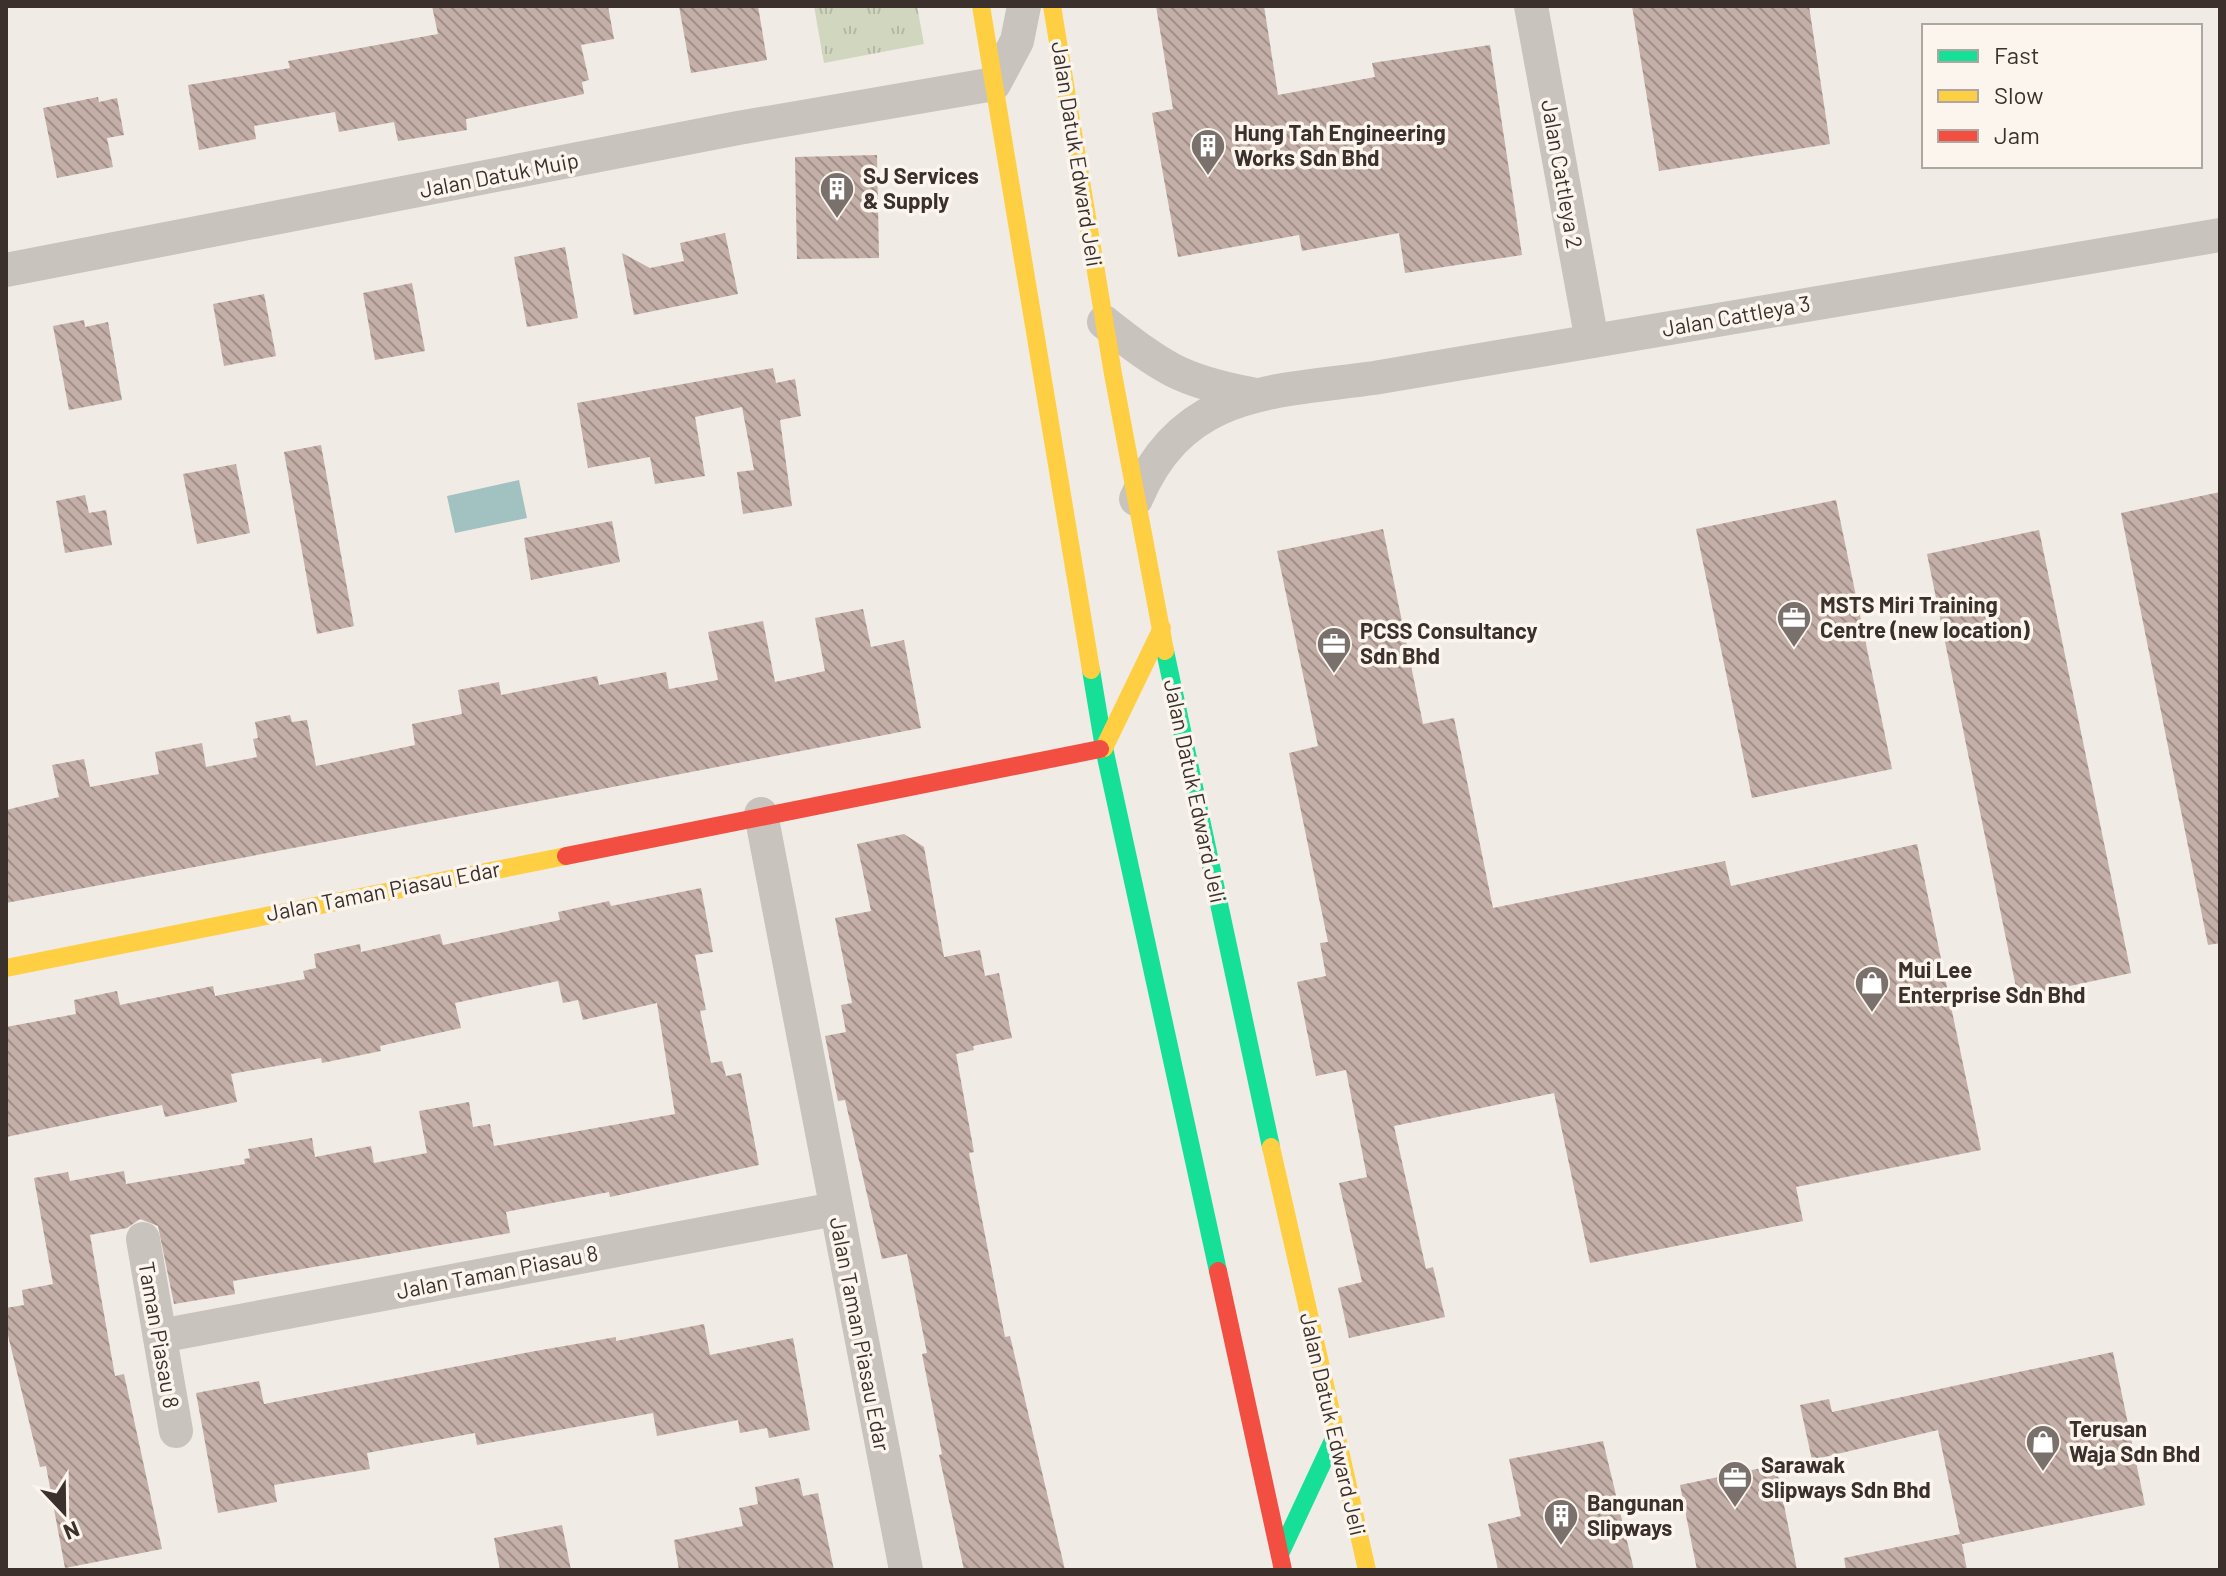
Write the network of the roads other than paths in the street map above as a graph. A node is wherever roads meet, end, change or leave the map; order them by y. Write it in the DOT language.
graph roads {
  1 [pos="981,6"];
  2 [pos="1024,6"];
  3 [pos="1052,6"];
  4 [pos="1531,6"];
  5 [pos="994,84"];
  6 [pos="2220,235"];
  7 [pos="6,270"];
  8 [pos="1104,322"];
  9 [pos="1592,341"];
  10 [pos="1251,394"];
  11 [pos="1136,499"];
  12 [pos="1162,628"];
  13 [pos="1104,748"];
  14 [pos="761,814"];
  15 [pos="6,968"];
  16 [pos="835,1209"];
  17 [pos="143,1239"];
  18 [pos="160,1336"];
  19 [pos="176,1431"];
  20 [pos="1336,1434"];
  21 [pos="1281,1562"];
  22 [pos="906,1570"];
  23 [pos="1367,1570"];
  1 -- 5 [label="street"];
  2 -- 5 [label="street"];
  3 -- 8 [label="street, Jalan Datuk Edward Jeli"];
  4 -- 9 [label="street, Jalan Cattleya 2"];
  5 -- 7 [label="street, Jalan Datuk Muip"];
  5 -- 13 [label="street"];
  6 -- 9 [label="street, Jalan Cattleya 3"];
  8 -- 10 [label="street, Jalan Cattleya 3"];
  8 -- 11 [label="street, Jalan Datuk Edward Jeli"];
  9 -- 10 [label="street, Jalan Cattleya 3"];
  10 -- 11 [label="street, Jalan Cattleya 3"];
  11 -- 12 [label="street, Jalan Datuk Edward Jeli"];
  12 -- 13 [label="street"];
  12 -- 20 [label="street, Jalan Datuk Edward Jeli"];
  13 -- 14 [label="street, Jalan Taman Piasau Edar"];
  13 -- 21 [label="street"];
  14 -- 15 [label="street, Jalan Taman Piasau Edar"];
  14 -- 16 [label="street, Jalan Taman Piasau Edar"];
  16 -- 18 [label="street, Jalan Taman Piasau 8"];
  16 -- 22 [label="street, Jalan Taman Piasau Edar"];
  17 -- 18 [label="street, Taman Piasau 8"];
  18 -- 19 [label="street, Taman Piasau 8"];
  20 -- 21 [label="street"];
  20 -- 23 [label="street, Jalan Datuk Edward Jeli"];
}
